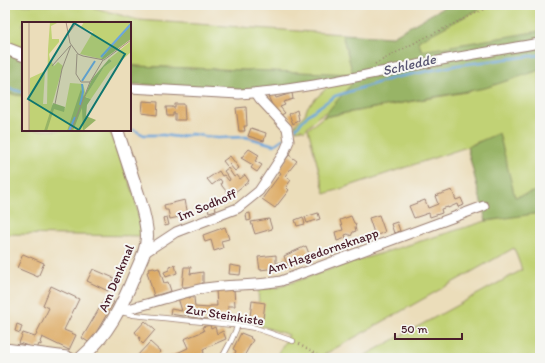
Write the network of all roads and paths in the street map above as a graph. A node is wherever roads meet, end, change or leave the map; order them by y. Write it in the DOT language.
graph roads {
  1 [pos="493,5"];
  2 [pos="540,44"];
  3 [pos="5,48"];
  4 [pos="22,55"];
  5 [pos="374,64"];
  6 [pos="131,88"];
  7 [pos="256,93"];
  8 [pos="117,131"];
  9 [pos="484,206"];
  10 [pos="144,253"];
  11 [pos="119,311"];
  12 [pos="238,325"];
  13 [pos="294,341"];
  14 [pos="5,348"];
  15 [pos="222,356"];
  16 [pos="71,358"];
  17 [pos="81,358"];
  18 [pos="323,358"];
  1 -- 5 [label="path"];
  2 -- 7 [label="street"];
  3 -- 4 [label="main road"];
  6 -- 7 [label="street"];
  7 -- 10 [label="street, Im Sodhoff"];
  8 -- 10 [label="main road, Am Denkmal"];
  9 -- 11 [label="street, Am Hagedornsknapp"];
  10 -- 11 [label="main road, Am Denkmal"];
  11 -- 12 [label="lane, Zur Steinkiste"];
  11 -- 17 [label="main road, Am Denkmal"];
  12 -- 13 [label="lane, Zur Steinkiste"];
  12 -- 15 [label="lane"];
  13 -- 18 [label="path"];
  14 -- 16 [label="street"];
}
